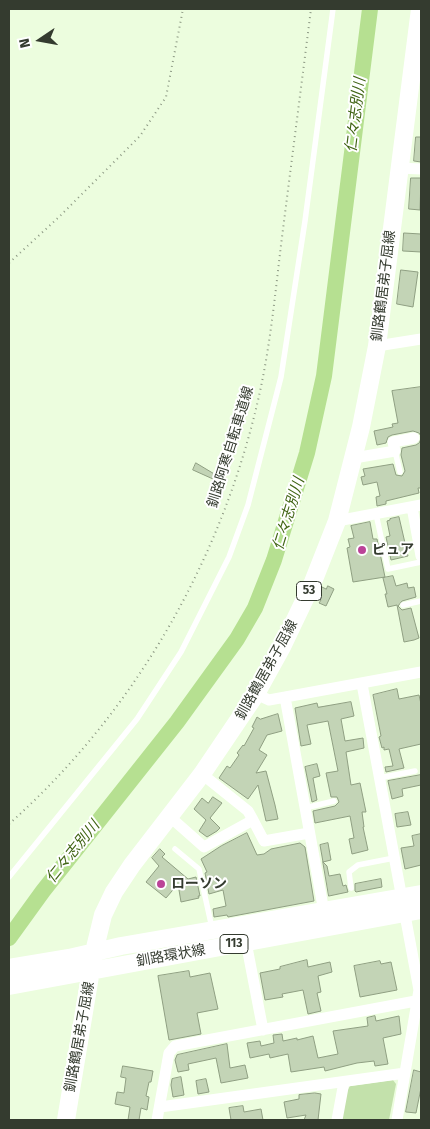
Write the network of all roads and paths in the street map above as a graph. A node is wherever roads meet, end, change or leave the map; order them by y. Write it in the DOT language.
graph roads {
  1 [pos="183,9"];
  2 [pos="311,9"];
  3 [pos="333,9"];
  4 [pos="420,9"];
  5 [pos="399,168"];
  6 [pos="421,169"];
  7 [pos="9,263"];
  8 [pos="421,338"];
  9 [pos="377,346"];
  10 [pos="414,438"];
  11 [pos="395,450"];
  12 [pos="354,458"];
  13 [pos="400,472"];
  14 [pos="417,506"];
  15 [pos="376,514"];
  16 [pos="337,521"];
  17 [pos="421,556"];
  18 [pos="421,562"];
  19 [pos="421,601"];
  20 [pos="403,605"];
  21 [pos="421,672"];
  22 [pos="362,684"];
  23 [pos="256,694"];
  24 [pos="284,697"];
  25 [pos="415,771"];
  26 [pos="202,774"];
  27 [pos="379,778"];
  28 [pos="334,801"];
  29 [pos="305,808"];
  30 [pos="169,816"];
  31 [pos="254,820"];
  32 [pos="9,824"];
  33 [pos="310,833"];
  34 [pos="175,849"];
  35 [pos="394,858"];
  36 [pos="9,877"];
  37 [pos="351,888"];
  38 [pos="421,894"];
  39 [pos="402,905"];
  40 [pos="421,910"];
  41 [pos="324,912"];
  42 [pos="212,930"];
  43 [pos="246,942"];
  44 [pos="94,952"];
  45 [pos="9,968"];
  46 [pos="91,972"];
  47 [pos="9,986"];
  48 [pos="419,1000"];
  49 [pos="263,1030"];
  50 [pos="406,1073"];
  51 [pos="344,1082"];
  52 [pos="160,1106"];
  53 [pos="66,1120"];
  54 [pos="157,1120"];
  55 [pos="337,1120"];
  56 [pos="400,1120"];
  1 -- 7 [label="path"];
  2 -- 32 [label="path, 釧路阿寒自転車道線"];
  3 -- 36 [label="lane"];
  4 -- 5 [label="main road, 釧路鶴居弟子屈線 / 53"];
  5 -- 6 [label="street"];
  5 -- 9 [label="main road, 釧路鶴居弟子屈線 / 53"];
  8 -- 9 [label="street"];
  9 -- 12 [label="main road, 釧路鶴居弟子屈線 / 53"];
  10 -- 11 [label="street"];
  11 -- 12 [label="street"];
  11 -- 13 [label="lane"];
  12 -- 16 [label="main road, 釧路鶴居弟子屈線 / 53"];
  14 -- 15 [label="street"];
  14 -- 17 [label="street"];
  15 -- 16 [label="street"];
  15 -- 18 [label="lane"];
  16 -- 23 [label="main road, 釧路鶴居弟子屈線 / 53"];
  19 -- 20 [label="lane"];
  21 -- 22 [label="street"];
  22 -- 24 [label="street"];
  22 -- 27 [label="street"];
  23 -- 24 [label="street"];
  23 -- 26 [label="main road, 釧路鶴居弟子屈線 / 53"];
  24 -- 29 [label="street"];
  25 -- 27 [label="lane"];
  26 -- 30 [label="main road, 釧路鶴居弟子屈線 / 53"];
  26 -- 31 [label="street"];
  27 -- 35 [label="street"];
  28 -- 29 [label="lane"];
  29 -- 33 [label="street"];
  30 -- 31 [label="street"];
  30 -- 44 [label="main road, 釧路鶴居弟子屈線 / 53"];
  31 -- 33 [label="street"];
  33 -- 41 [label="street"];
  34 -- 42 [label="lane"];
  35 -- 37 [label="lane"];
  35 -- 39 [label="street"];
  38 -- 39 [label="main road, 釧路環状線 / 113"];
  39 -- 40 [label="main road, 釧路環状線 / 113"];
  39 -- 41 [label="main road, 釧路環状線 / 113"];
  39 -- 43 [label="main road, 釧路環状線 / 113"];
  39 -- 48 [label="street"];
  41 -- 42 [label="main road, 釧路環状線 / 113"];
  42 -- 44 [label="main road, 釧路環状線 / 113"];
  43 -- 46 [label="main road, 釧路環状線 / 113"];
  43 -- 49 [label="street"];
  44 -- 45 [label="main road, 釧路環状線 / 113"];
  44 -- 46 [label="main road, 釧路鶴居弟子屈線 / 53"];
  46 -- 47 [label="main road, 釧路環状線 / 113"];
  46 -- 53 [label="main road, 釧路鶴居弟子屈線 / 53"];
  48 -- 49 [label="street"];
  48 -- 50 [label="street"];
  49 -- 52 [label="street"];
  50 -- 51 [label="street"];
  50 -- 56 [label="street"];
  51 -- 52 [label="street"];
  51 -- 55 [label="street"];
  52 -- 54 [label="street"];
}
